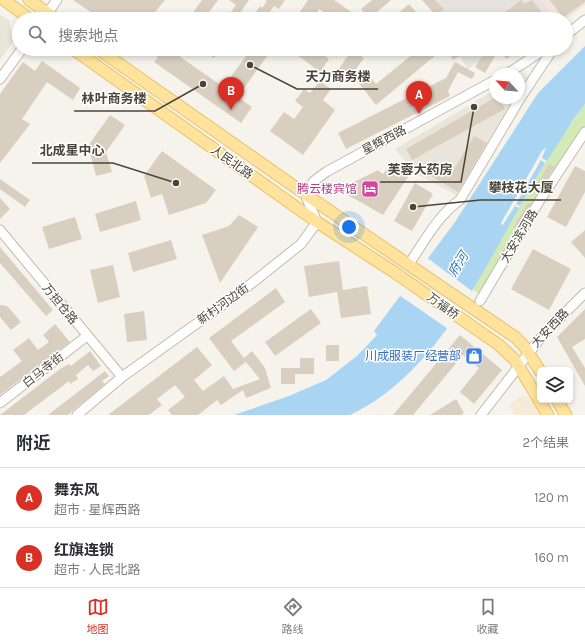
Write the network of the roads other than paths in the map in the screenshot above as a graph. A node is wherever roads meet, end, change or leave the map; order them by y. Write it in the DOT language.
graph roads {
  1 [pos="4,0"];
  2 [pos="29,0"];
  3 [pos="57,0"];
  4 [pos="20,12"];
  5 [pos="43,12"];
  6 [pos="51,12"];
  7 [pos="585,20"];
  8 [pos="573,29"];
  9 [pos="17,56"];
  10 [pos="83,56"];
  11 [pos="108,56"];
  12 [pos="534,56"];
  13 [pos="548,56"];
  14 [pos="516,68"];
  15 [pos="0,79"];
  16 [pos="489,83"];
  17 [pos="585,132"];
  18 [pos="305,194"];
  19 [pos="316,222"];
  20 [pos="0,230"];
  21 [pos="412,266"];
  22 [pos="394,272"];
  23 [pos="585,293"];
  24 [pos="480,301"];
  25 [pos="86,336"];
  26 [pos="528,352"];
  27 [pos="518,366"];
  28 [pos="537,367"];
  29 [pos="122,377"];
  30 [pos="0,403"];
  31 [pos="559,403"];
  32 [pos="77,415"];
  33 [pos="481,415"];
  34 [pos="548,415"];
  35 [pos="566,415"];
  1 -- 4 [label="main road"];
  2 -- 5 [label="main road"];
  3 -- 6 [label="street"];
  7 -- 8 [label="street"];
  9 -- 15 [label="street"];
  10 -- 19 [label="main road, 人民北路"];
  11 -- 18 [label="main road, 人民北路"];
  12 -- 14 [label="street"];
  13 -- 21 [label="street"];
  16 -- 18 [label="street, 星辉西路"];
  17 -- 24 [label="street, 大安滨河路"];
  18 -- 19 [label="street"];
  18 -- 21 [label="main road, 人民北路"];
  19 -- 22 [label="main road, 人民北路"];
  19 -- 29 [label="street, 新村河边街"];
  20 -- 25 [label="street, 万担仓路"];
  21 -- 26 [label="main road, 万福桥"];
  22 -- 27 [label="main road, 万福桥"];
  23 -- 26 [label="street, 大安西路"];
  25 -- 29 [label="street, 万担仓路"];
  25 -- 30 [label="street, 白马寺街"];
  26 -- 27 [label="street, 大安西路"];
  26 -- 28 [label="main road, 万福桥"];
  27 -- 33 [label="street, 大安西路"];
  27 -- 34 [label="main road, 万福桥"];
  29 -- 32 [label="street, 新村河边街"];
  31 -- 35 [label="main road"];
}
